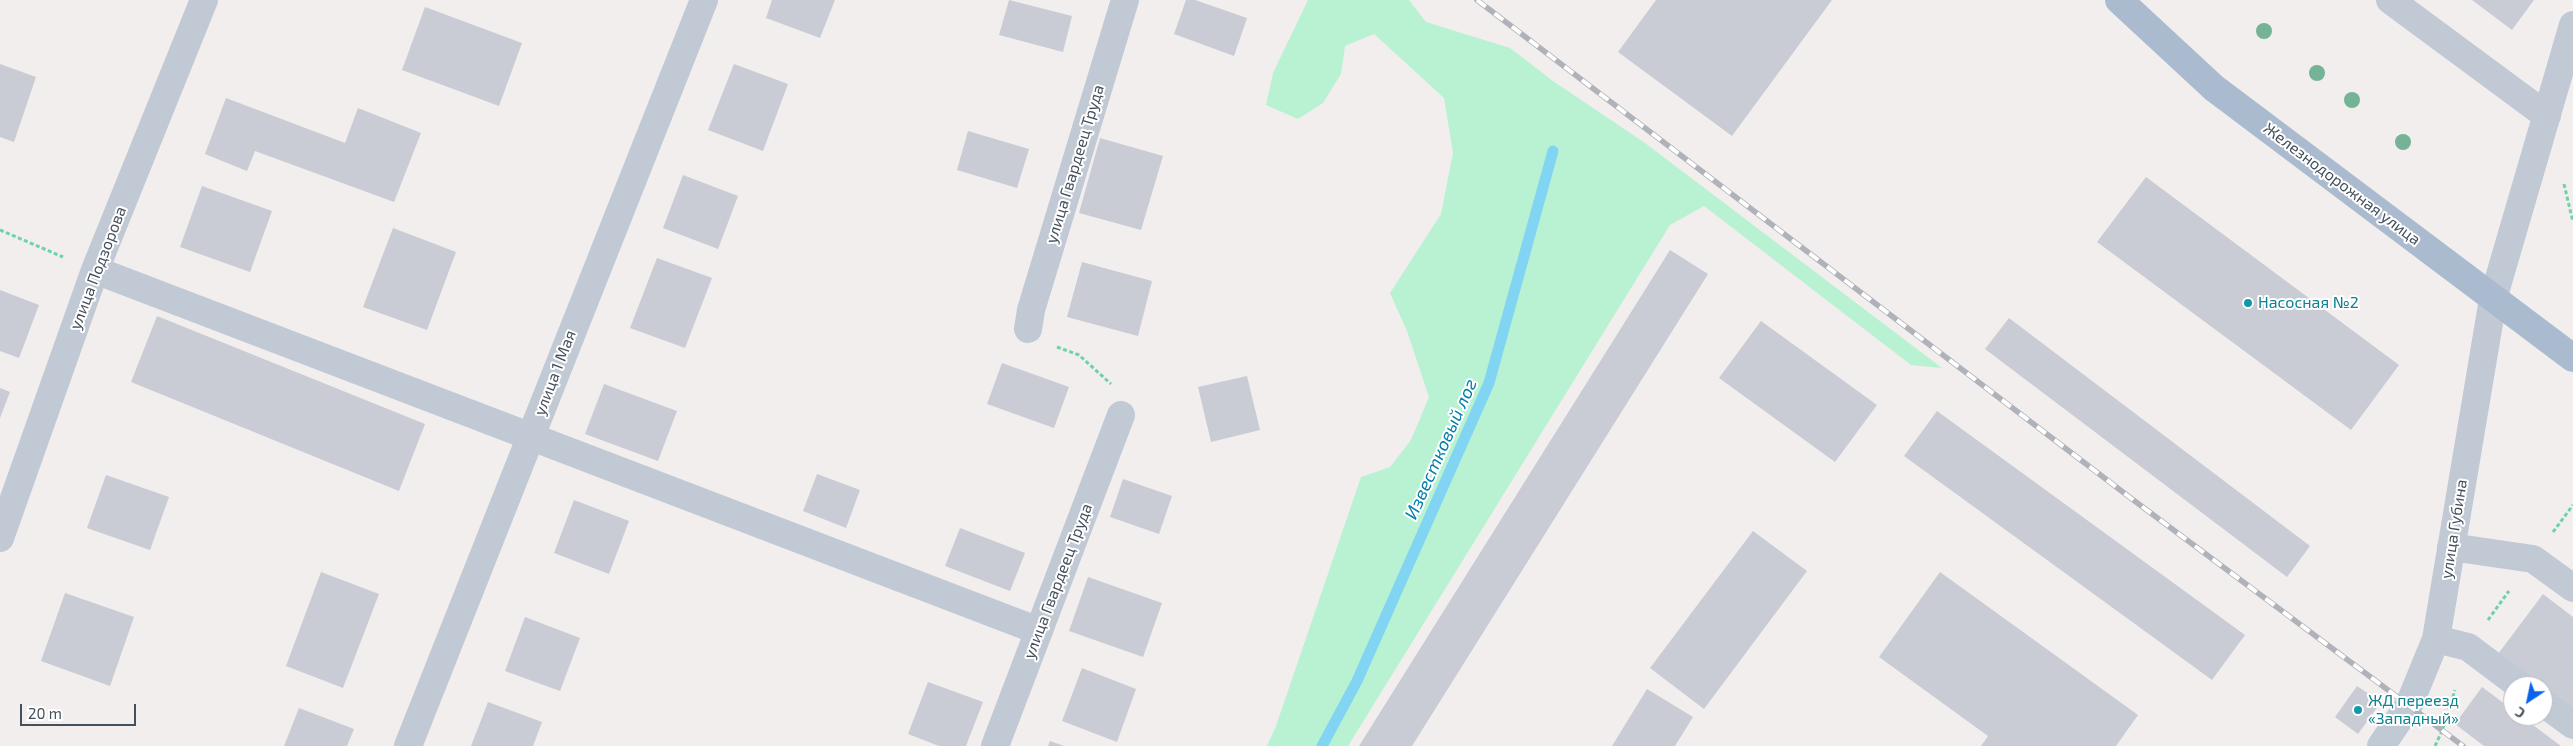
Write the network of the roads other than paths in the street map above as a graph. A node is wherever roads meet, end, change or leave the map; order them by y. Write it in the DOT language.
graph roads {
  1 [pos="204,0"];
  2 [pos="704,0"];
  3 [pos="1125,0"];
  4 [pos="2119,0"];
  5 [pos="2390,0"];
  6 [pos="2573,25"];
  7 [pos="2547,116"];
  8 [pos="96,270"];
  9 [pos="2493,299"];
  10 [pos="1028,329"];
  11 [pos="2573,358"];
  12 [pos="1121,415"];
  13 [pos="530,438"];
  14 [pos="0,538"];
  15 [pos="2452,547"];
  16 [pos="2573,588"];
  17 [pos="1039,632"];
  18 [pos="2436,639"];
  19 [pos="2507,676"];
  20 [pos="2553,710"];
  21 [pos="2573,725"];
  22 [pos="408,746"];
  23 [pos="996,746"];
  24 [pos="2381,746"];
  1 -- 8 [label="street, улица Подзорова"];
  2 -- 13 [label="street, улица 1 Мая"];
  3 -- 10 [label="street, улица Гвардеец Труда"];
  4 -- 9 [label="main road, Железнодорожная улица"];
  5 -- 7 [label="street"];
  6 -- 7 [label="street, улица Губина"];
  7 -- 9 [label="street, улица Губина"];
  8 -- 13 [label="street"];
  8 -- 14 [label="street, улица Подзорова"];
  9 -- 11 [label="main road, Железнодорожная улица"];
  9 -- 15 [label="street, улица Губина"];
  12 -- 17 [label="street, улица Гвардеец Труда"];
  13 -- 17 [label="street"];
  13 -- 22 [label="street, улица 1 Мая"];
  15 -- 16 [label="street"];
  15 -- 18 [label="street, улица Губина"];
  17 -- 23 [label="street, улица Гвардеец Труда"];
  18 -- 19 [label="street"];
  18 -- 24 [label="street, улица Губина"];
  20 -- 21 [label="street"];
}
